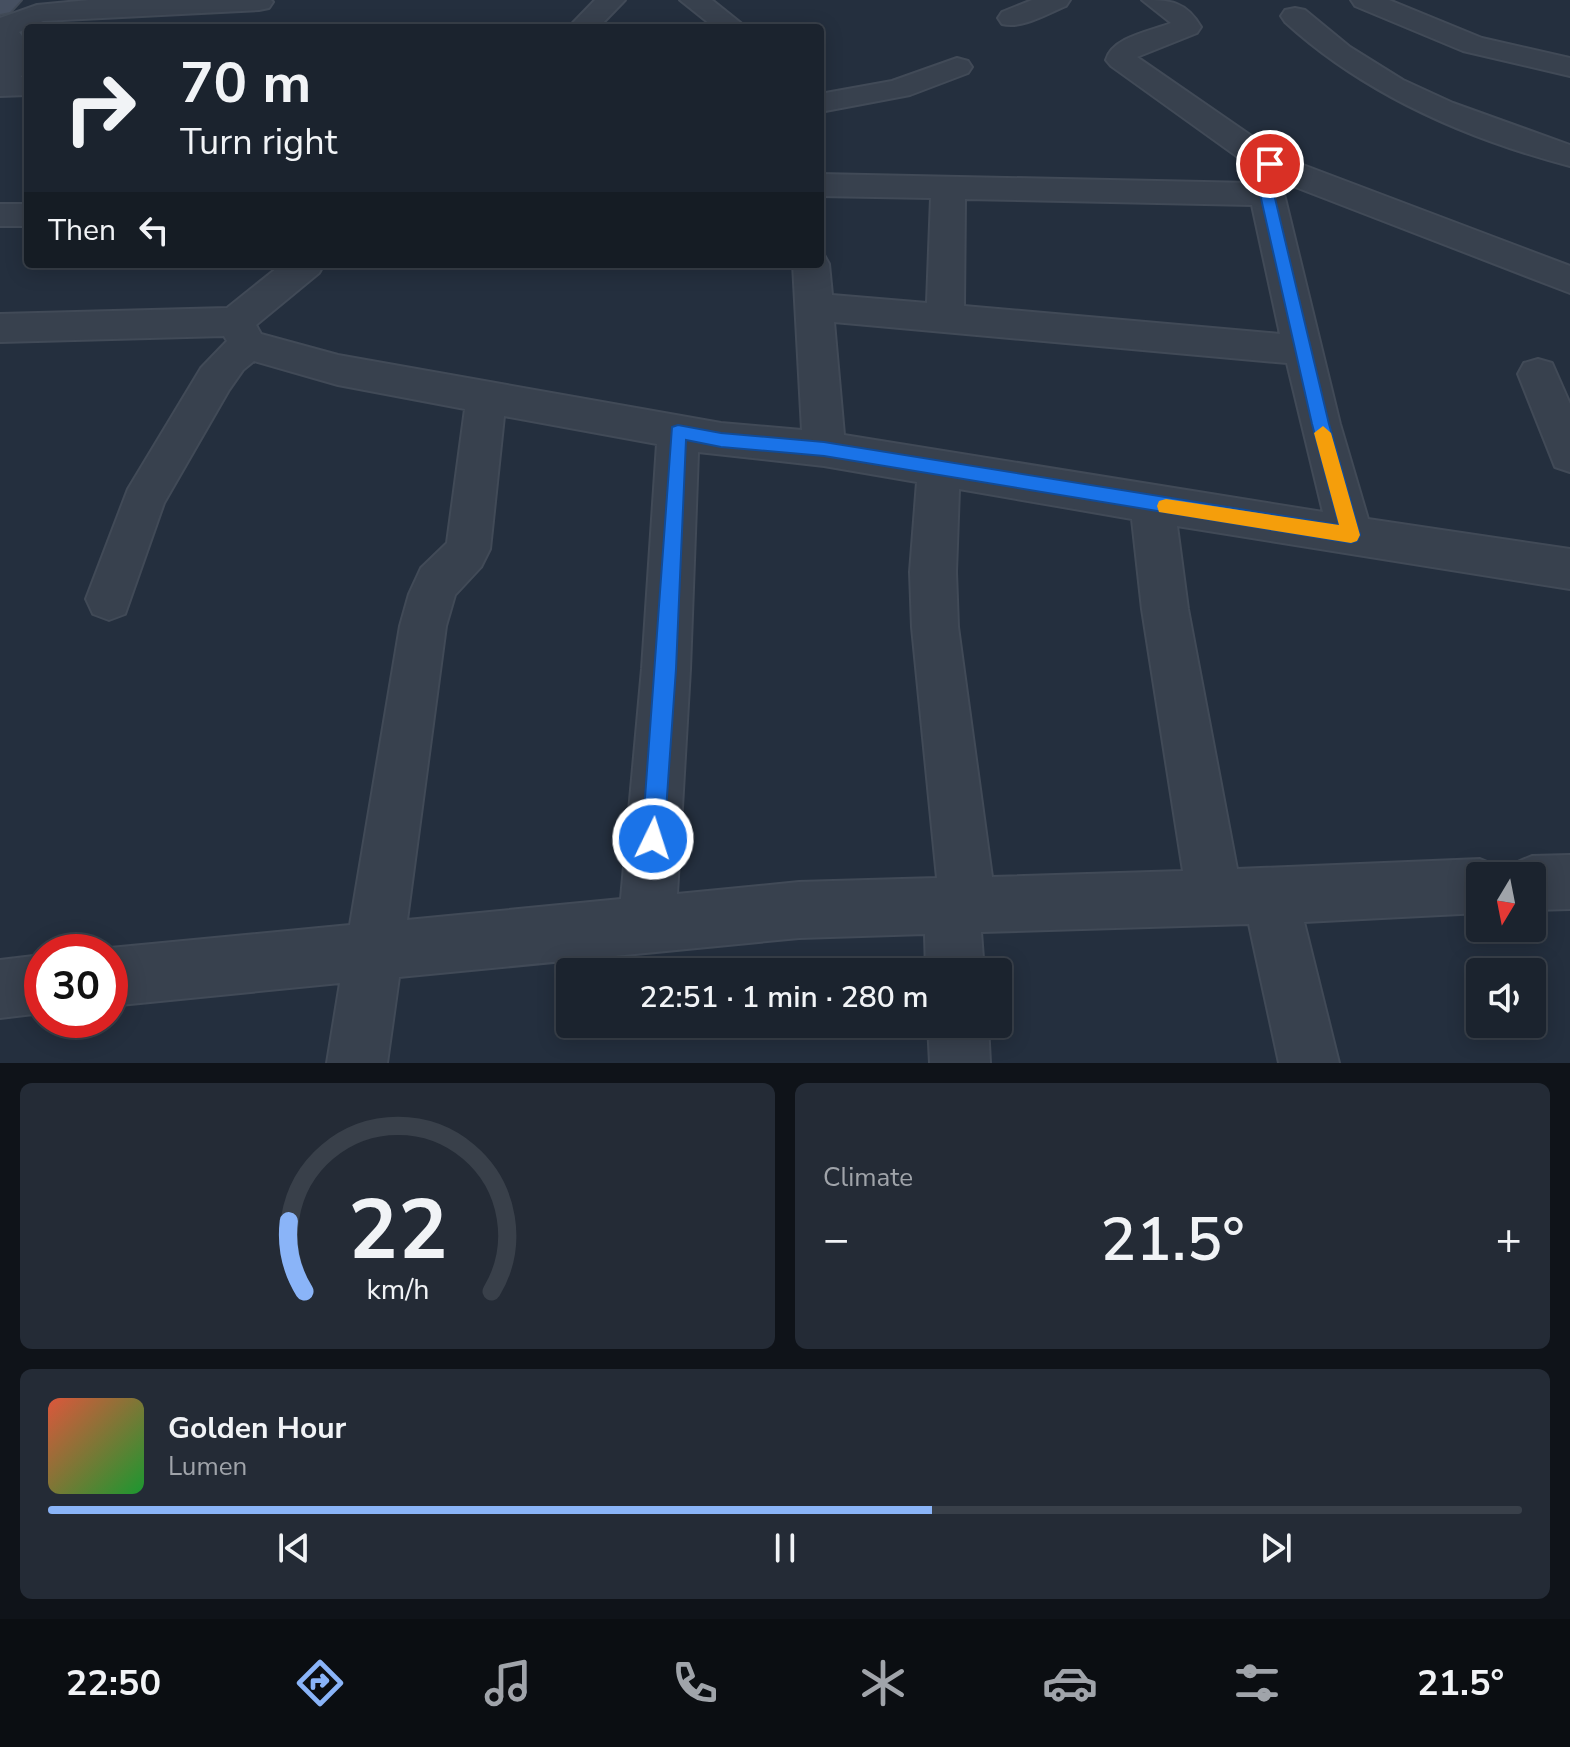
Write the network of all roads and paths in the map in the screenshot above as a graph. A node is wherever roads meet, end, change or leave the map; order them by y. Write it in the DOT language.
graph roads {
  1 [pos="611,0"];
  2 [pos="694,0"];
  3 [pos="1056,0"];
  4 [pos="1156,0"];
  5 [pos="1365,0"];
  6 [pos="259,2"];
  7 [pos="1423,2"];
  8 [pos="1466,13"];
  9 [pos="2,16"];
  10 [pos="1295,16"];
  11 [pos="1012,18"];
  12 [pos="586,24"];
  13 [pos="727,24"];
  14 [pos="957,67"];
  15 [pos="1570,67"];
  16 [pos="24,86"];
  17 [pos="0,88"];
  18 [pos="824,102"];
  19 [pos="1570,156"];
  20 [pos="1268,179"];
  21 [pos="824,185"];
  22 [pos="948,187"];
  23 [pos="0,215"];
  24 [pos="24,215"];
  25 [pos="302,268"];
  26 [pos="811,268"];
  27 [pos="1570,280"];
  28 [pos="814,307"];
  29 [pos="945,319"];
  30 [pos="0,328"];
  31 [pos="242,333"];
  32 [pos="1303,350"];
  33 [pos="1538,374"];
  34 [pos="486,397"];
  35 [pos="678,432"];
  36 [pos="824,449"];
  37 [pos="1570,455"];
  38 [pos="939,468"];
  39 [pos="1152,504"];
  40 [pos="1351,535"];
  41 [pos="1570,569"];
  42 [pos="109,599"];
  43 [pos="1570,882"];
  44 [pos="1546,883"];
  45 [pos="1466,887"];
  46 [pos="1242,897"];
  47 [pos="960,906"];
  48 [pos="647,924"];
  49 [pos="376,950"];
  50 [pos="956,958"];
  51 [pos="128,975"];
  52 [pos="24,986"];
  53 [pos="0,989"];
  54 [pos="959,1038"];
  55 [pos="357,1063"];
  56 [pos="960,1063"];
  57 [pos="1309,1063"];
  1 -- 12 [label="street"];
  2 -- 13 [label="street"];
  3 -- 11 [label="street"];
  4 -- 20 [label="street"];
  5 -- 15 [label="street"];
  6 -- 9 [label="street"];
  7 -- 8 [label="street"];
  9 -- 17 [label="street"];
  10 -- 19 [label="street"];
  14 -- 18 [label="street"];
  16 -- 17 [label="street"];
  20 -- 22 [label="street"];
  20 -- 27 [label="street"];
  20 -- 32 [label="street"];
  21 -- 22 [label="street"];
  22 -- 29 [label="street"];
  23 -- 24 [label="street"];
  25 -- 31 [label="street"];
  26 -- 28 [label="street"];
  28 -- 29 [label="street"];
  28 -- 36 [label="street"];
  29 -- 32 [label="street"];
  30 -- 31 [label="street"];
  31 -- 34 [label="street"];
  31 -- 42 [label="street"];
  32 -- 40 [label="street"];
  33 -- 37 [label="street"];
  34 -- 35 [label="street"];
  34 -- 49 [label="street"];
  35 -- 36 [label="street"];
  35 -- 48 [label="street"];
  36 -- 38 [label="street"];
  38 -- 39 [label="street"];
  38 -- 47 [label="street"];
  39 -- 40 [label="street"];
  39 -- 46 [label="street"];
  40 -- 41 [label="street"];
  43 -- 44 [label="street"];
  45 -- 46 [label="street"];
  46 -- 47 [label="street"];
  46 -- 57 [label="street"];
  47 -- 48 [label="street"];
  47 -- 50 [label="street"];
  48 -- 49 [label="street"];
  49 -- 51 [label="street"];
  49 -- 55 [label="street"];
  52 -- 53 [label="street"];
  54 -- 56 [label="street"];
}
